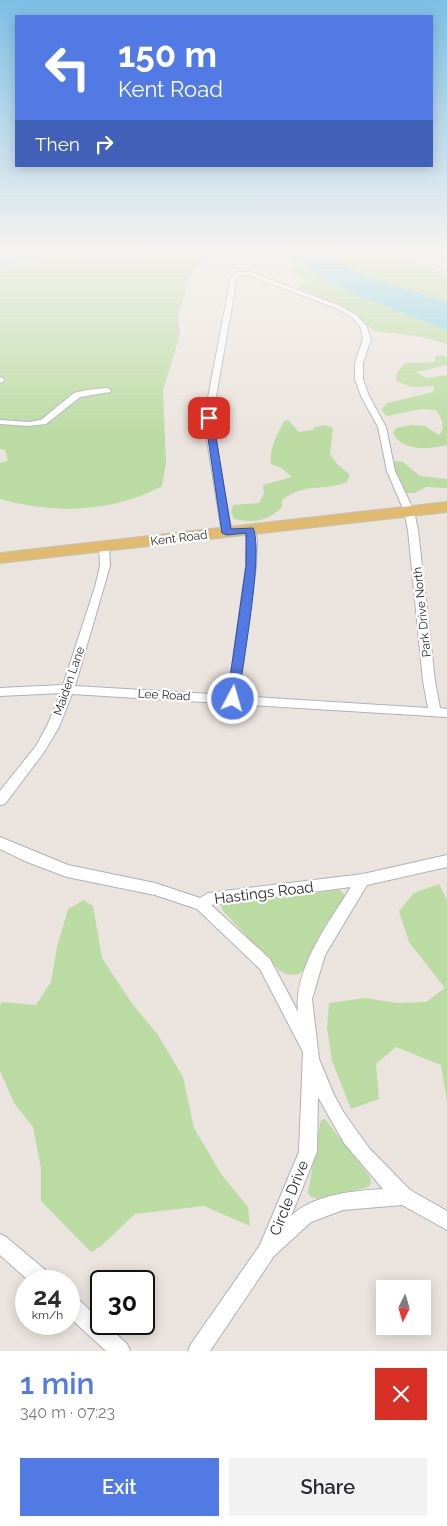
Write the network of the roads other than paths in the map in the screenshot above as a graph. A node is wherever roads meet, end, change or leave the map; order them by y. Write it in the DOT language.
graph roads {
  1 [pos="229,312"];
  2 [pos="348,312"];
  3 [pos="106,390"];
  4 [pos="0,422"];
  5 [pos="447,506"];
  6 [pos="409,511"];
  7 [pos="250,530"];
  8 [pos="227,533"];
  9 [pos="104,547"];
  10 [pos="0,558"];
  11 [pos="68,689"];
  12 [pos="0,692"];
  13 [pos="233,699"];
  14 [pos="441,713"];
  15 [pos="0,800"];
  16 [pos="0,843"];
  17 [pos="447,861"];
  18 [pos="362,880"];
  19 [pos="202,905"];
  20 [pos="311,1054"];
  21 [pos="404,1196"];
  22 [pos="447,1221"];
  23 [pos="0,1243"];
  24 [pos="267,1252"];
  25 [pos="31,1270"];
  26 [pos="80,1314"];
  27 [pos="120,1351"];
  28 [pos="198,1351"];
  1 -- 8 [label="street, Park Drive North"];
  2 -- 6 [label="street, Park Drive North"];
  3 -- 4 [label="street"];
  5 -- 6 [label="main road, Kent Road"];
  6 -- 7 [label="main road, Kent Road"];
  6 -- 14 [label="street, Park Drive North"];
  7 -- 8 [label="main road, Kent Road"];
  7 -- 13 [label="street"];
  8 -- 9 [label="main road, Kent Road"];
  9 -- 10 [label="main road, Kent Road"];
  9 -- 11 [label="street, Maiden Lane"];
  11 -- 12 [label="street, Lee Road"];
  11 -- 13 [label="street, Lee Road"];
  11 -- 15 [label="street, Maiden Lane"];
  13 -- 14 [label="street, Lee Road"];
  16 -- 19 [label="street, Hastings Road"];
  17 -- 18 [label="street, Hastings Road"];
  18 -- 19 [label="street, Hastings Road"];
  18 -- 20 [label="street, Circle Drive"];
  19 -- 20 [label="street, Circle Drive"];
  20 -- 21 [label="street, Circle Drive"];
  20 -- 24 [label="street, Circle Drive"];
  21 -- 22 [label="street, Circle Drive"];
  21 -- 24 [label="street, Circle Drive"];
  23 -- 25 [label="street"];
  24 -- 28 [label="street, Circle Drive"];
  26 -- 27 [label="street"];
}
